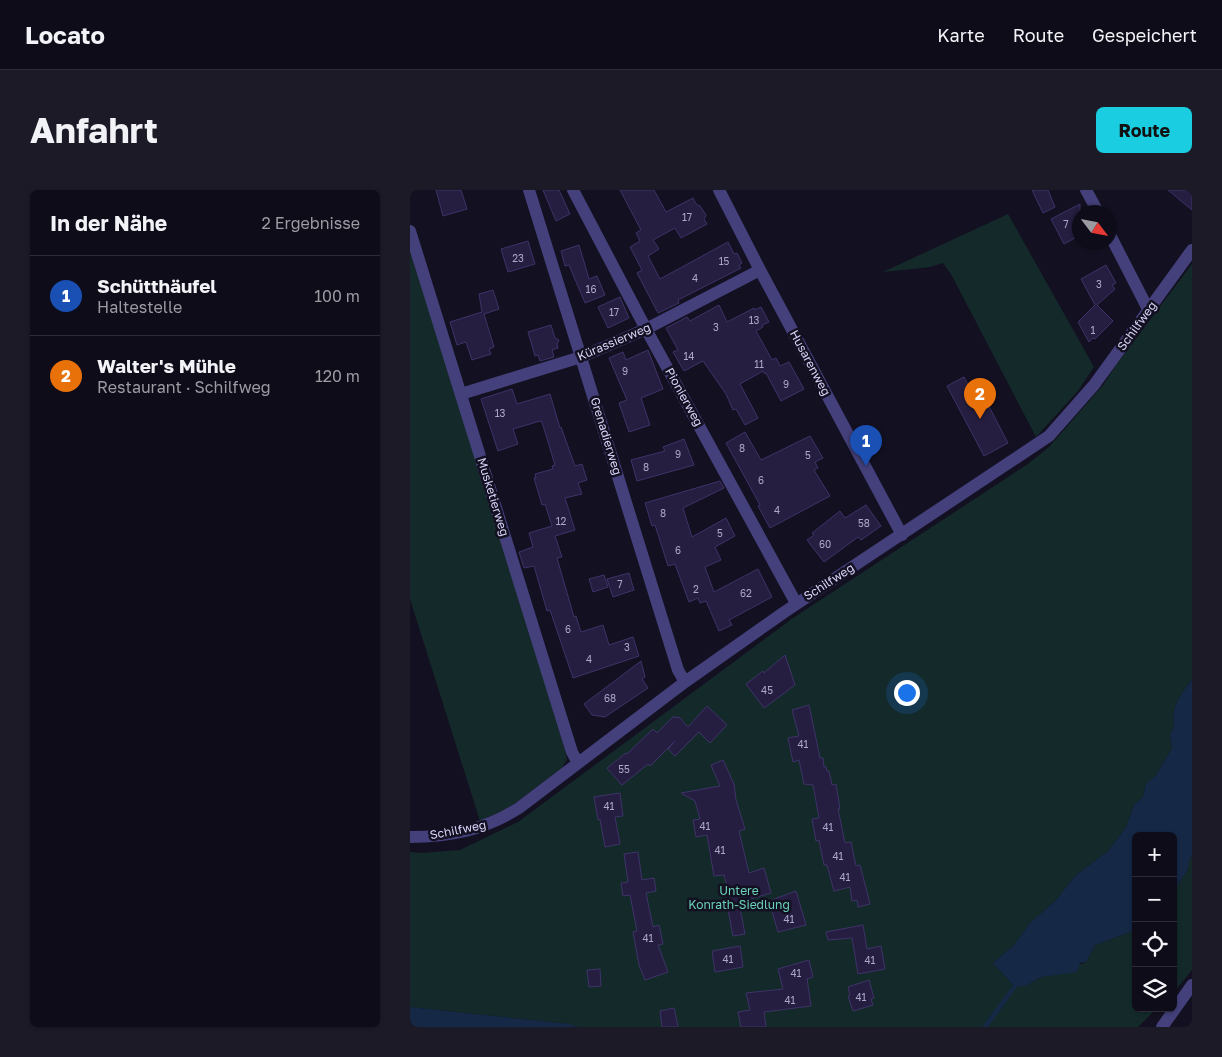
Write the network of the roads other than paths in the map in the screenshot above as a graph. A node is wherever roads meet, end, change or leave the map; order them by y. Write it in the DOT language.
graph roads {
  1 [pos="529,190"];
  2 [pos="574,190"];
  3 [pos="719,190"];
  4 [pos="1086,190"];
  5 [pos="1094,205"];
  6 [pos="410,231"];
  7 [pos="1117,249"];
  8 [pos="1192,250"];
  9 [pos="760,270"];
  10 [pos="1148,309"];
  11 [pos="646,329"];
  12 [pos="581,357"];
  13 [pos="461,394"];
  14 [pos="902,535"];
  15 [pos="796,603"];
  16 [pos="685,682"];
  17 [pos="578,763"];
  18 [pos="410,837"];
  19 [pos="1192,985"];
  20 [pos="1162,1027"];
  1 -- 12 [label="street, Grenadierweg"];
  2 -- 11 [label="street, Pionierweg"];
  3 -- 9 [label="street, Husarenweg"];
  4 -- 5 [label="street"];
  6 -- 13 [label="street, Musketierweg"];
  7 -- 10 [label="street"];
  8 -- 10 [label="street, Schilfweg"];
  9 -- 11 [label="street, Kürassierweg"];
  9 -- 14 [label="street, Husarenweg"];
  10 -- 14 [label="street, Schilfweg"];
  11 -- 12 [label="street, Kürassierweg"];
  11 -- 15 [label="street, Pionierweg"];
  12 -- 13 [label="street, Kürassierweg"];
  12 -- 16 [label="street, Grenadierweg"];
  13 -- 17 [label="street, Musketierweg"];
  14 -- 15 [label="street, Schilfweg"];
  15 -- 16 [label="street, Schilfweg"];
  16 -- 17 [label="street, Schilfweg"];
  17 -- 18 [label="street, Schilfweg"];
  19 -- 20 [label="street"];
}
